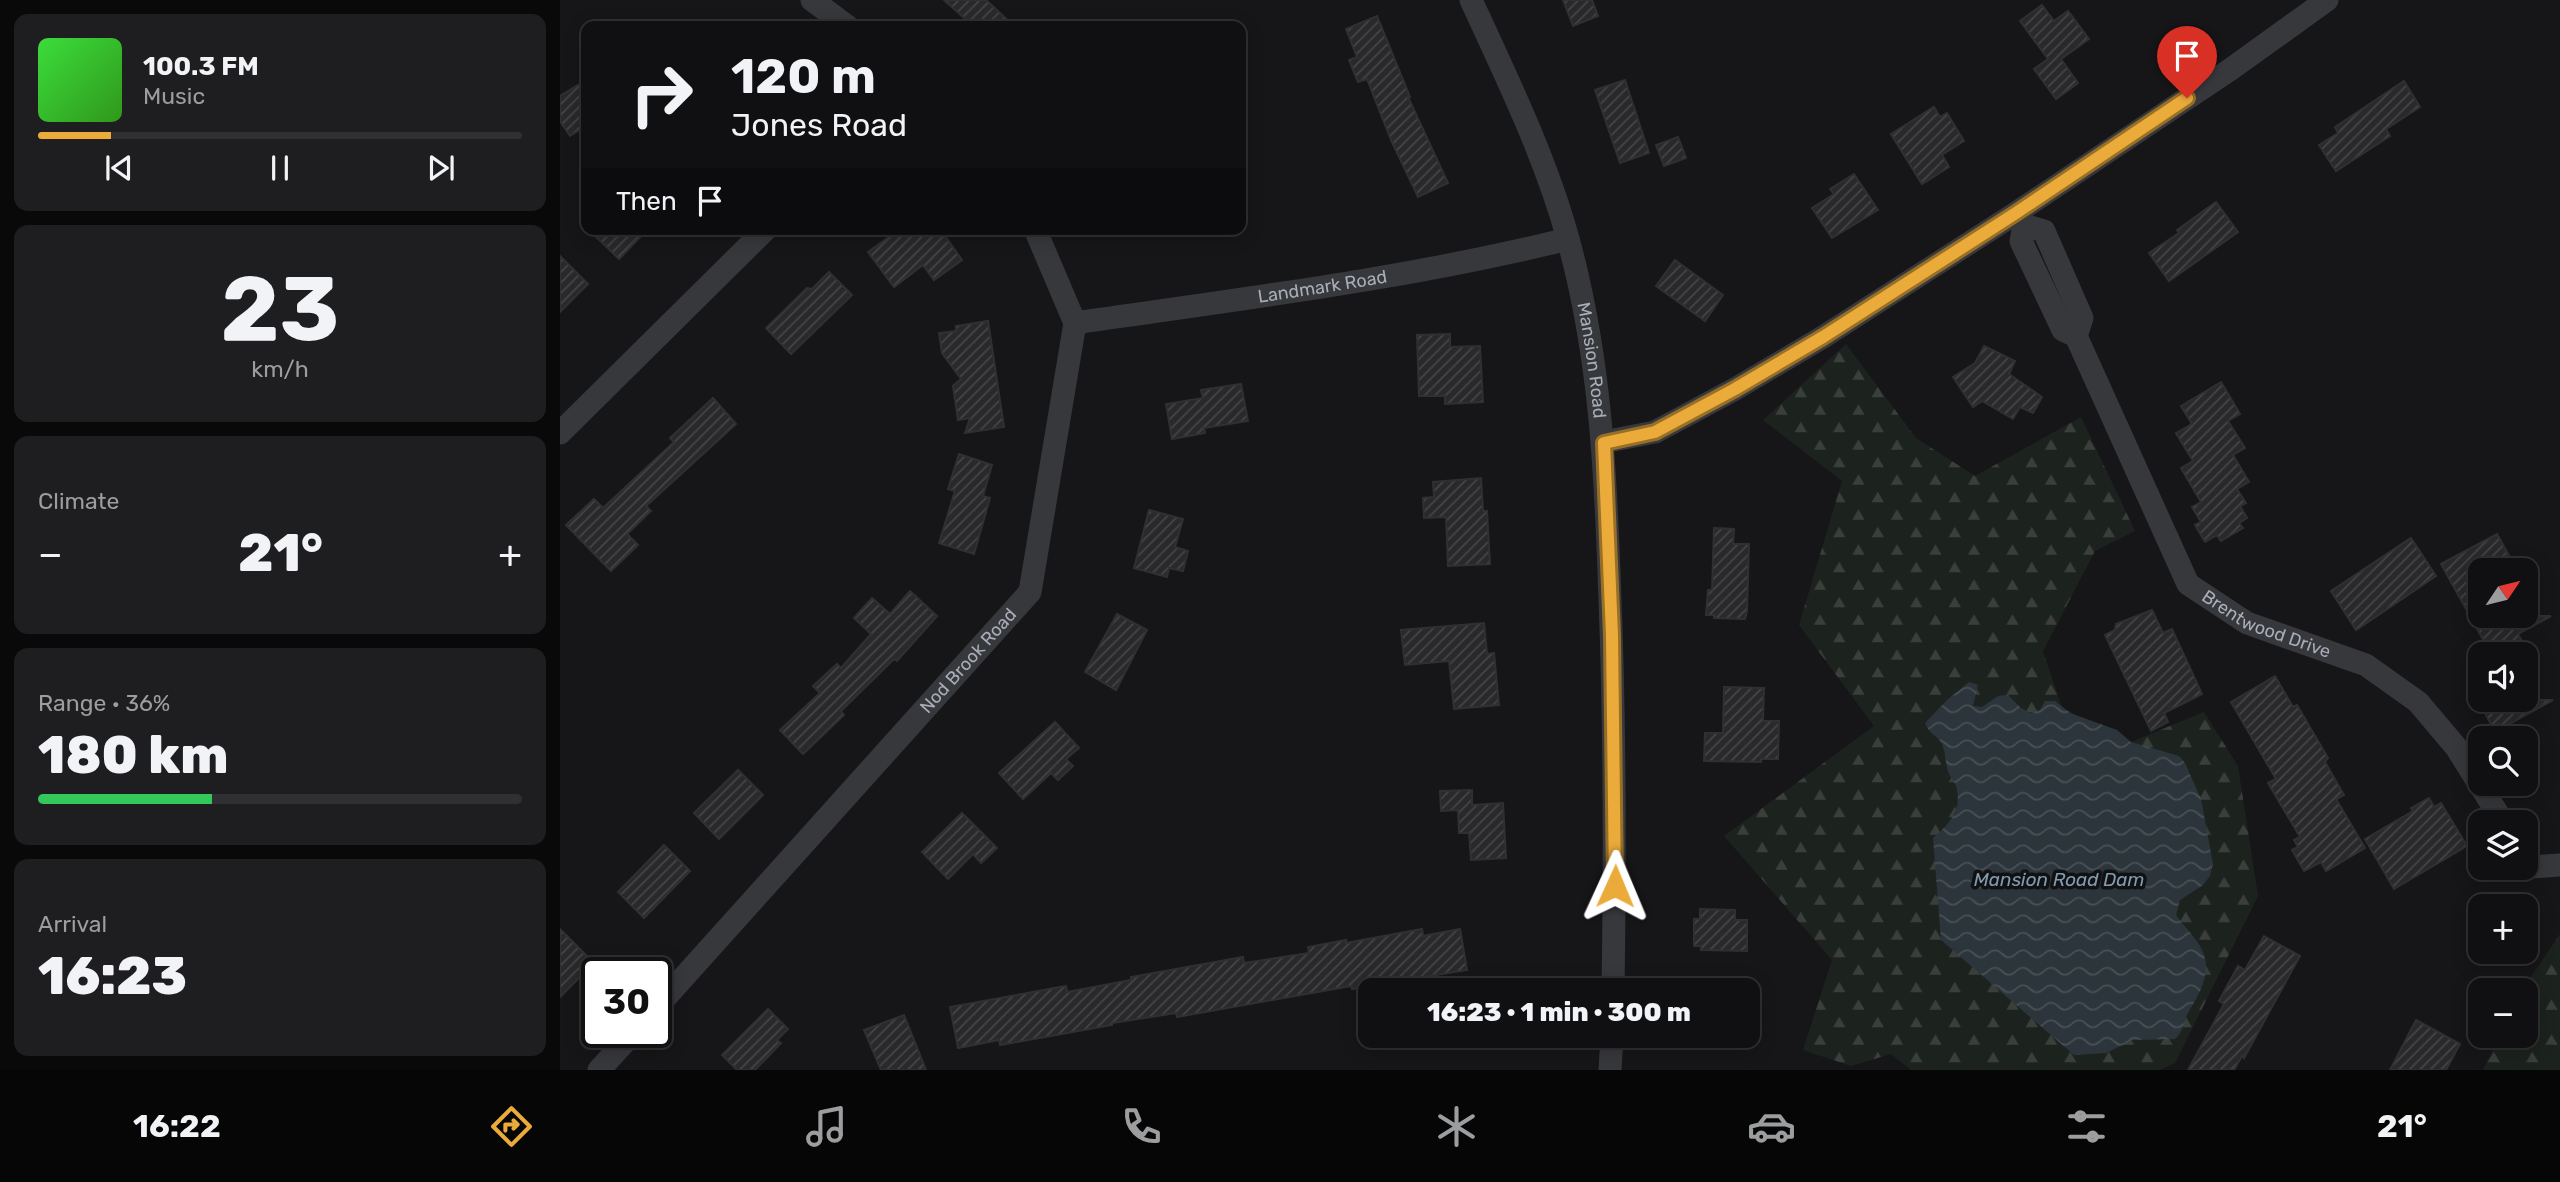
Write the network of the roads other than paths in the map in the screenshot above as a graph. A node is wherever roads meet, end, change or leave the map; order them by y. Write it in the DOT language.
graph roads {
  1 [pos="812,0"];
  2 [pos="1471,0"];
  3 [pos="2328,0"];
  4 [pos="840,21"];
  5 [pos="2020,219"];
  6 [pos="760,235"];
  7 [pos="1037,235"];
  8 [pos="1568,239"];
  9 [pos="1074,323"];
  10 [pos="560,433"];
  11 [pos="1604,443"];
  12 [pos="2495,810"];
  13 [pos="2560,865"];
  14 [pos="2538,867"];
  15 [pos="1613,978"];
  16 [pos="672,990"];
  17 [pos="619,1048"];
  18 [pos="1611,1048"];
  19 [pos="599,1070"];
  20 [pos="1610,1070"];
  1 -- 4 [label="street"];
  2 -- 8 [label="street, Mansion Road"];
  3 -- 5 [label="street"];
  5 -- 11 [label="street"];
  5 -- 12 [label="street, Brentwood Drive"];
  6 -- 10 [label="street"];
  7 -- 9 [label="street"];
  8 -- 9 [label="street, Landmark Road"];
  8 -- 11 [label="street, Mansion Road"];
  9 -- 16 [label="street, Nod Brook Road"];
  11 -- 15 [label="street, Mansion Road"];
  13 -- 14 [label="street"];
  17 -- 19 [label="street"];
  18 -- 20 [label="street"];
}
